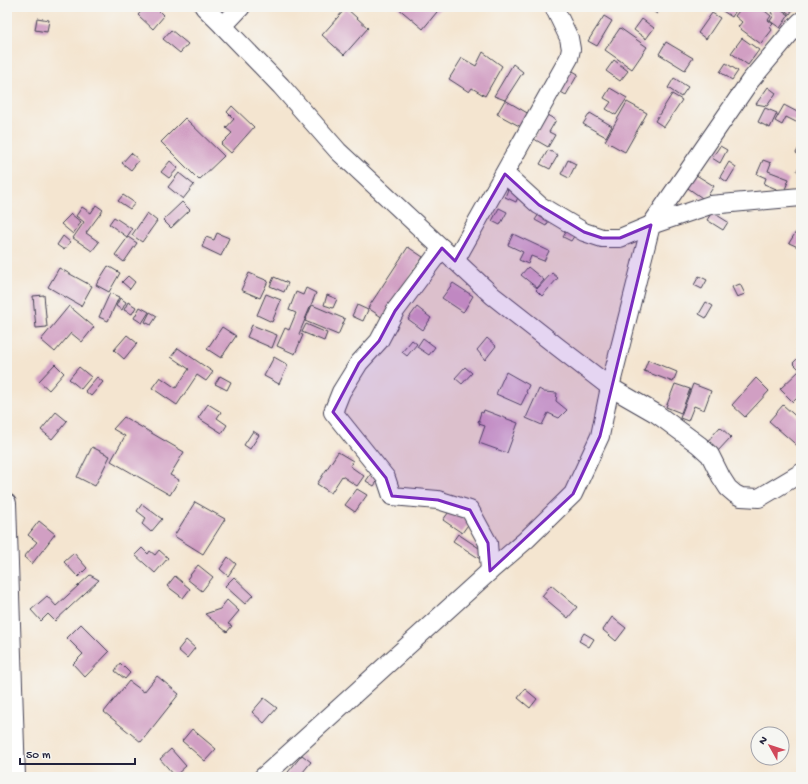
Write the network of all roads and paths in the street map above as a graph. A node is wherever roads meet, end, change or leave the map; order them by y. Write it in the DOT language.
graph roads {
  1 [pos="204,7"];
  2 [pos="241,7"];
  3 [pos="554,7"];
  4 [pos="801,21"];
  5 [pos="223,26"];
  6 [pos="504,174"];
  7 [pos="801,197"];
  8 [pos="651,225"];
  9 [pos="442,248"];
  10 [pos="455,261"];
  11 [pos="610,387"];
  12 [pos="801,473"];
  13 [pos="7,503"];
  14 [pos="490,571"];
  15 [pos="16,777"];
  16 [pos="263,777"];
  1 -- 5 [label="street"];
  2 -- 5 [label="street"];
  3 -- 6 [label="street"];
  4 -- 8 [label="street"];
  5 -- 9 [label="street"];
  6 -- 8 [label="street"];
  6 -- 10 [label="street"];
  7 -- 8 [label="street"];
  8 -- 11 [label="street"];
  9 -- 10 [label="street"];
  9 -- 14 [label="street"];
  10 -- 11 [label="street"];
  11 -- 12 [label="street"];
  11 -- 14 [label="street"];
  13 -- 15 [label="street"];
  14 -- 16 [label="street"];
}
